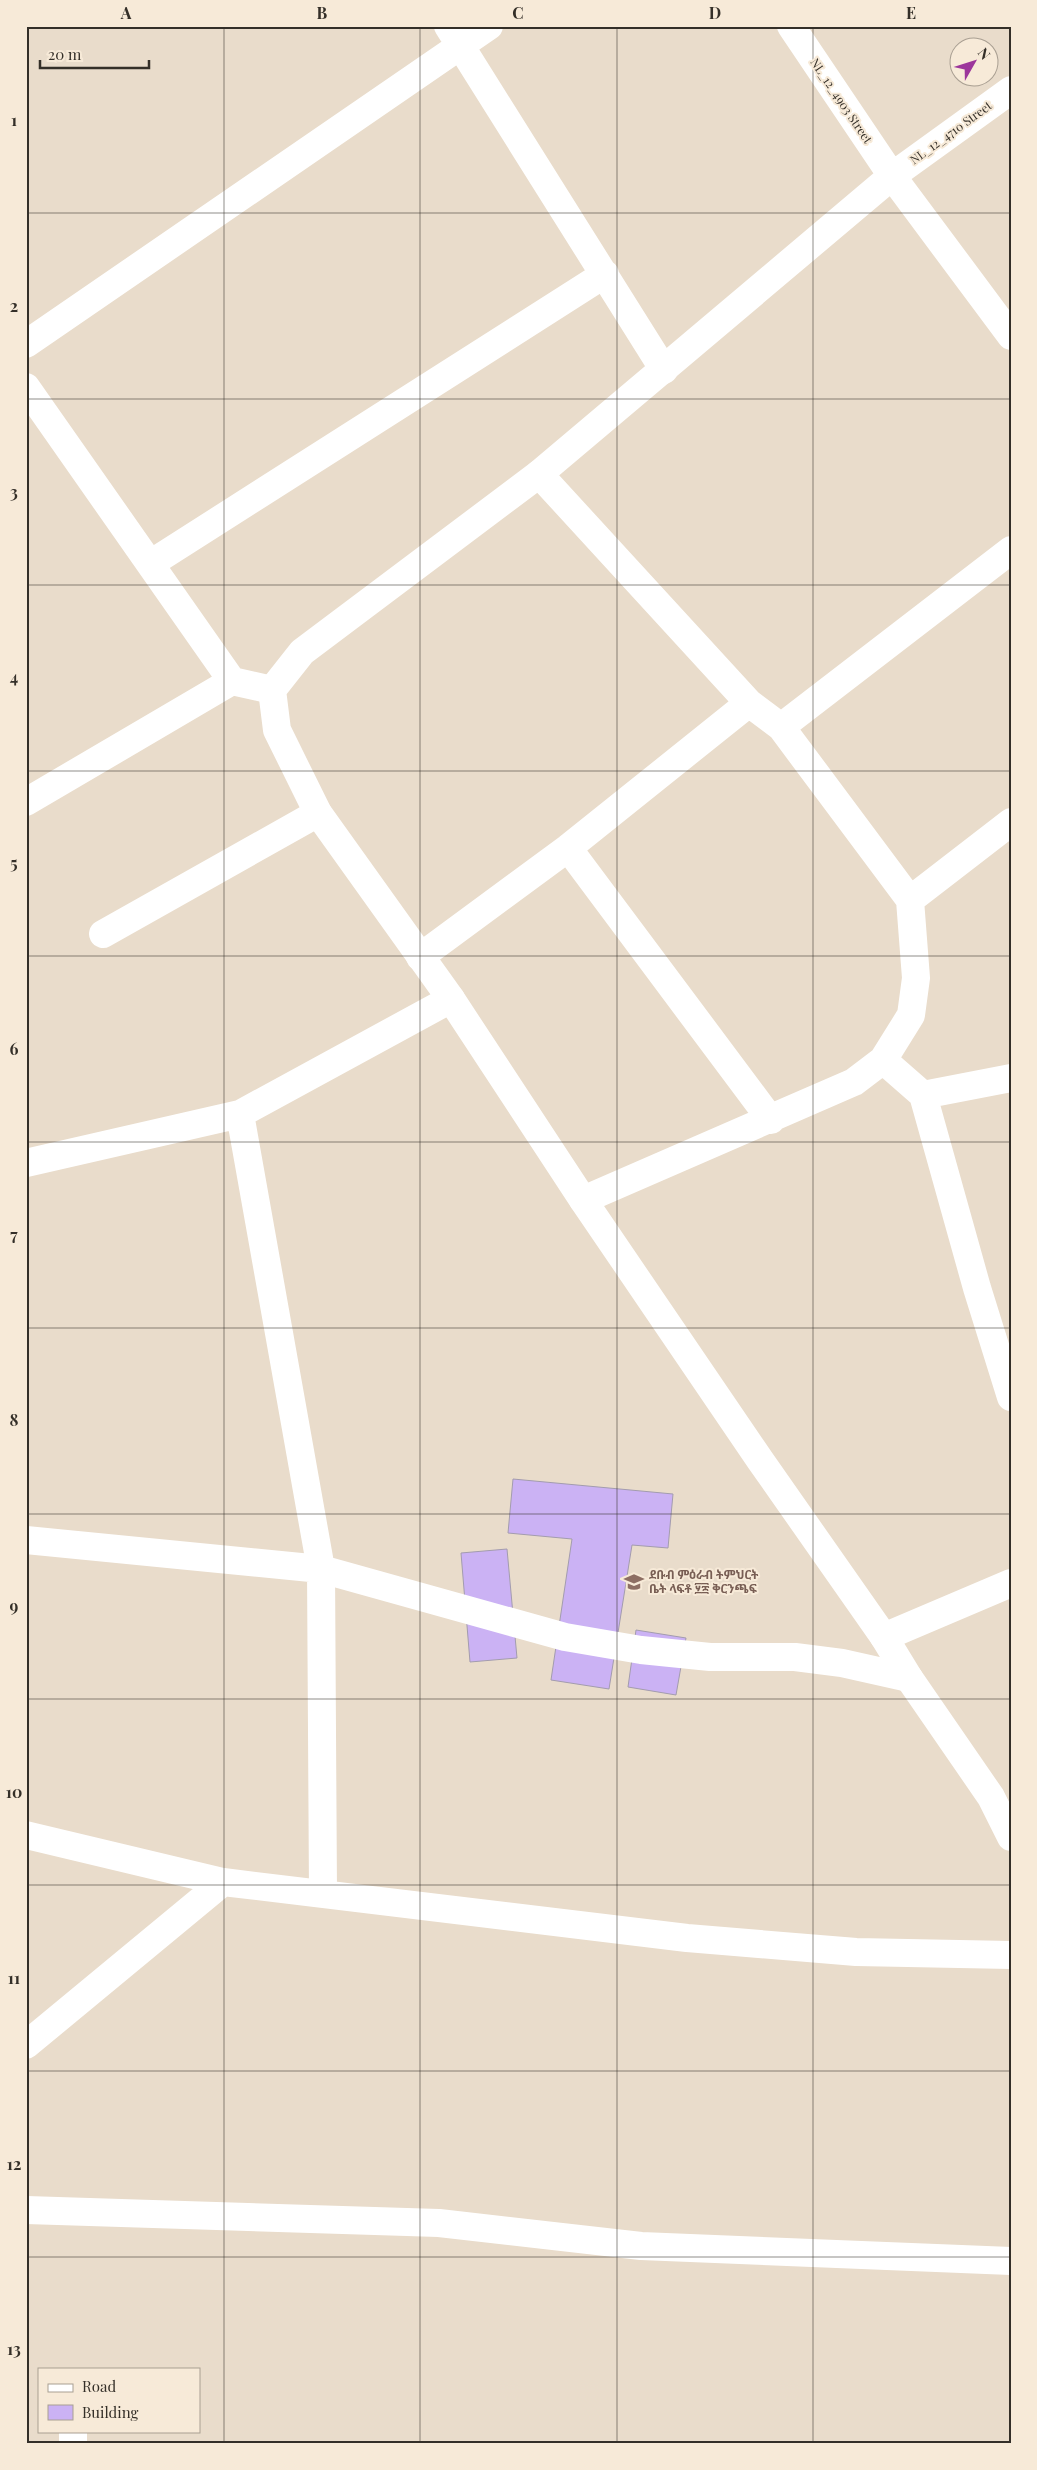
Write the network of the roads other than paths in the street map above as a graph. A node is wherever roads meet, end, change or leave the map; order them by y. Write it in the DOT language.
graph roads {
  1 [pos="489,26"];
  2 [pos="791,26"];
  3 [pos="454,35"];
  4 [pos="1011,90"];
  5 [pos="892,176"];
  6 [pos="605,274"];
  7 [pos="1011,336"];
  8 [pos="26,344"];
  9 [pos="664,370"];
  10 [pos="26,386"];
  11 [pos="539,474"];
  12 [pos="1011,550"];
  13 [pos="150,564"];
  14 [pos="232,681"];
  15 [pos="272,690"];
  16 [pos="749,703"];
  17 [pos="781,727"];
  18 [pos="26,802"];
  19 [pos="318,814"];
  20 [pos="1011,822"];
  21 [pos="568,848"];
  22 [pos="910,900"];
  23 [pos="103,934"];
  24 [pos="420,957"];
  25 [pos="451,999"];
  26 [pos="883,1060"];
  27 [pos="1011,1078"];
  28 [pos="923,1095"];
  29 [pos="240,1114"];
  30 [pos="771,1120"];
  31 [pos="26,1163"];
  32 [pos="583,1200"];
  33 [pos="1011,1397"];
  34 [pos="26,1540"];
  35 [pos="321,1569"];
  36 [pos="1011,1583"];
  37 [pos="884,1637"];
  38 [pos="909,1678"];
  39 [pos="26,1834"];
  40 [pos="1011,1837"];
  41 [pos="223,1882"];
  42 [pos="323,1893"];
  43 [pos="1011,1955"];
  44 [pos="26,2045"];
  45 [pos="26,2210"];
  46 [pos="1011,2261"];
  1 -- 3 [label="street"];
  2 -- 5 [label="street, NL_12_4903 Street"];
  3 -- 6 [label="street"];
  3 -- 8 [label="street"];
  4 -- 5 [label="street, NL_12_4710 Street"];
  5 -- 7 [label="street, NL_12_4903 Street"];
  5 -- 9 [label="street, NL_12_4710 Street"];
  6 -- 9 [label="street"];
  6 -- 13 [label="street"];
  9 -- 11 [label="street, NL_12_4710 Street"];
  10 -- 13 [label="street"];
  11 -- 15 [label="street, NL_12_4710 Street"];
  11 -- 16 [label="street"];
  12 -- 17 [label="street"];
  13 -- 14 [label="street"];
  14 -- 15 [label="street"];
  14 -- 18 [label="street"];
  15 -- 19 [label="street"];
  16 -- 17 [label="street"];
  16 -- 21 [label="street"];
  17 -- 22 [label="street"];
  19 -- 23 [label="street"];
  19 -- 24 [label="street"];
  20 -- 22 [label="street"];
  21 -- 24 [label="street"];
  21 -- 30 [label="street"];
  22 -- 26 [label="street"];
  24 -- 25 [label="street"];
  25 -- 29 [label="street"];
  25 -- 32 [label="street"];
  26 -- 28 [label="street"];
  26 -- 30 [label="street"];
  27 -- 28 [label="street"];
  28 -- 33 [label="street"];
  29 -- 31 [label="street"];
  29 -- 35 [label="street"];
  30 -- 32 [label="street"];
  32 -- 37 [label="street"];
  34 -- 35 [label="street"];
  35 -- 38 [label="street"];
  35 -- 42 [label="street"];
  36 -- 37 [label="street"];
  37 -- 38 [label="street"];
  38 -- 40 [label="street"];
  39 -- 41 [label="street"];
  41 -- 42 [label="street"];
  41 -- 44 [label="street"];
  42 -- 43 [label="street"];
  45 -- 46 [label="street"];
}
